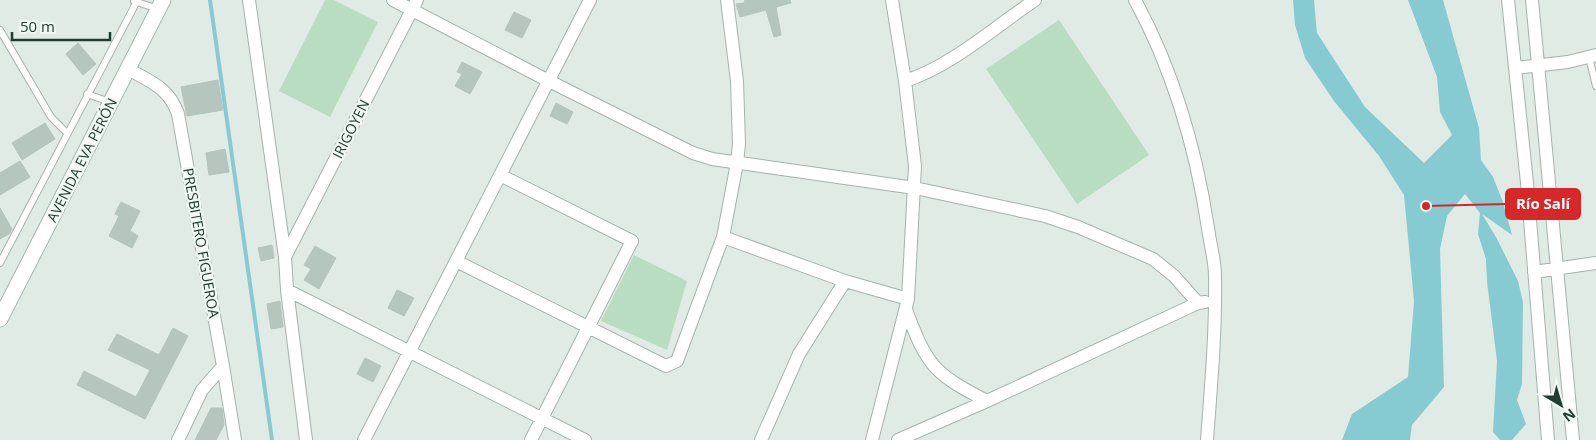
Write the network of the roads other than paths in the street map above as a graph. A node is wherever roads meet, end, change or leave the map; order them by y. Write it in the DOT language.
graph roads {
  1 [pos="249,0"];
  2 [pos="393,0"];
  3 [pos="590,0"];
  4 [pos="727,0"];
  5 [pos="892,0"];
  6 [pos="1035,0"];
  7 [pos="1135,0"];
  8 [pos="1508,0"];
  9 [pos="1532,0"];
  10 [pos="135,1"];
  11 [pos="161,5"];
  12 [pos="415,5"];
  13 [pos="0,30"];
  14 [pos="1593,56"];
  15 [pos="1538,65"];
  16 [pos="1515,68"];
  17 [pos="128,70"];
  18 [pos="547,80"];
  19 [pos="905,81"];
  20 [pos="1596,86"];
  21 [pos="87,94"];
  22 [pos="111,102"];
  23 [pos="67,133"];
  24 [pos="737,163"];
  25 [pos="500,175"];
  26 [pos="915,188"];
  27 [pos="723,237"];
  28 [pos="285,257"];
  29 [pos="456,262"];
  30 [pos="1596,263"];
  31 [pos="0,264"];
  32 [pos="1556,268"];
  33 [pos="1534,272"];
  34 [pos="845,281"];
  35 [pos="287,290"];
  36 [pos="1215,301"];
  37 [pos="1198,303"];
  38 [pos="907,305"];
  39 [pos="0,319"];
  40 [pos="588,327"];
  41 [pos="410,352"];
  42 [pos="224,366"];
  43 [pos="987,401"];
  44 [pos="542,418"];
  45 [pos="918,436"];
  46 [pos="178,440"];
  47 [pos="235,440"];
  48 [pos="306,440"];
  49 [pos="366,440"];
  50 [pos="531,440"];
  51 [pos="585,440"];
  52 [pos="761,440"];
  53 [pos="872,440"];
  54 [pos="898,440"];
  55 [pos="1207,440"];
  56 [pos="1548,440"];
  57 [pos="1573,440"];
  1 -- 28 [label="street"];
  2 -- 12 [label="street"];
  3 -- 18 [label="street"];
  4 -- 24 [label="street"];
  5 -- 19 [label="street"];
  6 -- 19 [label="street"];
  7 -- 36 [label="street"];
  8 -- 16 [label="street"];
  9 -- 15 [label="street"];
  10 -- 11 [label="lane"];
  10 -- 21 [label="lane"];
  11 -- 17 [label="main road, AVENIDA EVA PERÓN"];
  12 -- 18 [label="street"];
  12 -- 28 [label="street, IRIGOYEN"];
  13 -- 23 [label="lane"];
  14 -- 15 [label="street"];
  14 -- 20 [label="lane"];
  15 -- 16 [label="street"];
  15 -- 32 [label="street"];
  16 -- 33 [label="street"];
  17 -- 22 [label="main road, AVENIDA EVA PERÓN"];
  17 -- 42 [label="street, PRESBITERO FIGUEROA"];
  18 -- 24 [label="street"];
  18 -- 25 [label="street"];
  19 -- 26 [label="street"];
  21 -- 22 [label="lane"];
  21 -- 23 [label="lane"];
  22 -- 39 [label="main road, AVENIDA EVA PERÓN"];
  23 -- 31 [label="lane"];
  24 -- 26 [label="street"];
  24 -- 27 [label="street"];
  25 -- 29 [label="street"];
  25 -- 40 [label="street"];
  26 -- 37 [label="street"];
  26 -- 38 [label="street"];
  27 -- 34 [label="street"];
  27 -- 40 [label="street"];
  28 -- 35 [label="street"];
  29 -- 40 [label="street"];
  29 -- 41 [label="street"];
  30 -- 32 [label="street"];
  32 -- 33 [label="street"];
  32 -- 57 [label="street"];
  33 -- 56 [label="street"];
  34 -- 38 [label="street"];
  34 -- 52 [label="street"];
  35 -- 41 [label="street"];
  35 -- 48 [label="street"];
  36 -- 37 [label="street"];
  36 -- 55 [label="street"];
  37 -- 43 [label="street"];
  38 -- 43 [label="street"];
  38 -- 53 [label="street"];
  40 -- 44 [label="street"];
  41 -- 44 [label="street"];
  41 -- 49 [label="street"];
  42 -- 46 [label="street"];
  42 -- 47 [label="street, PRESBITERO FIGUEROA"];
  43 -- 45 [label="street"];
  44 -- 50 [label="street"];
  44 -- 51 [label="street"];
  45 -- 54 [label="street"];
}
